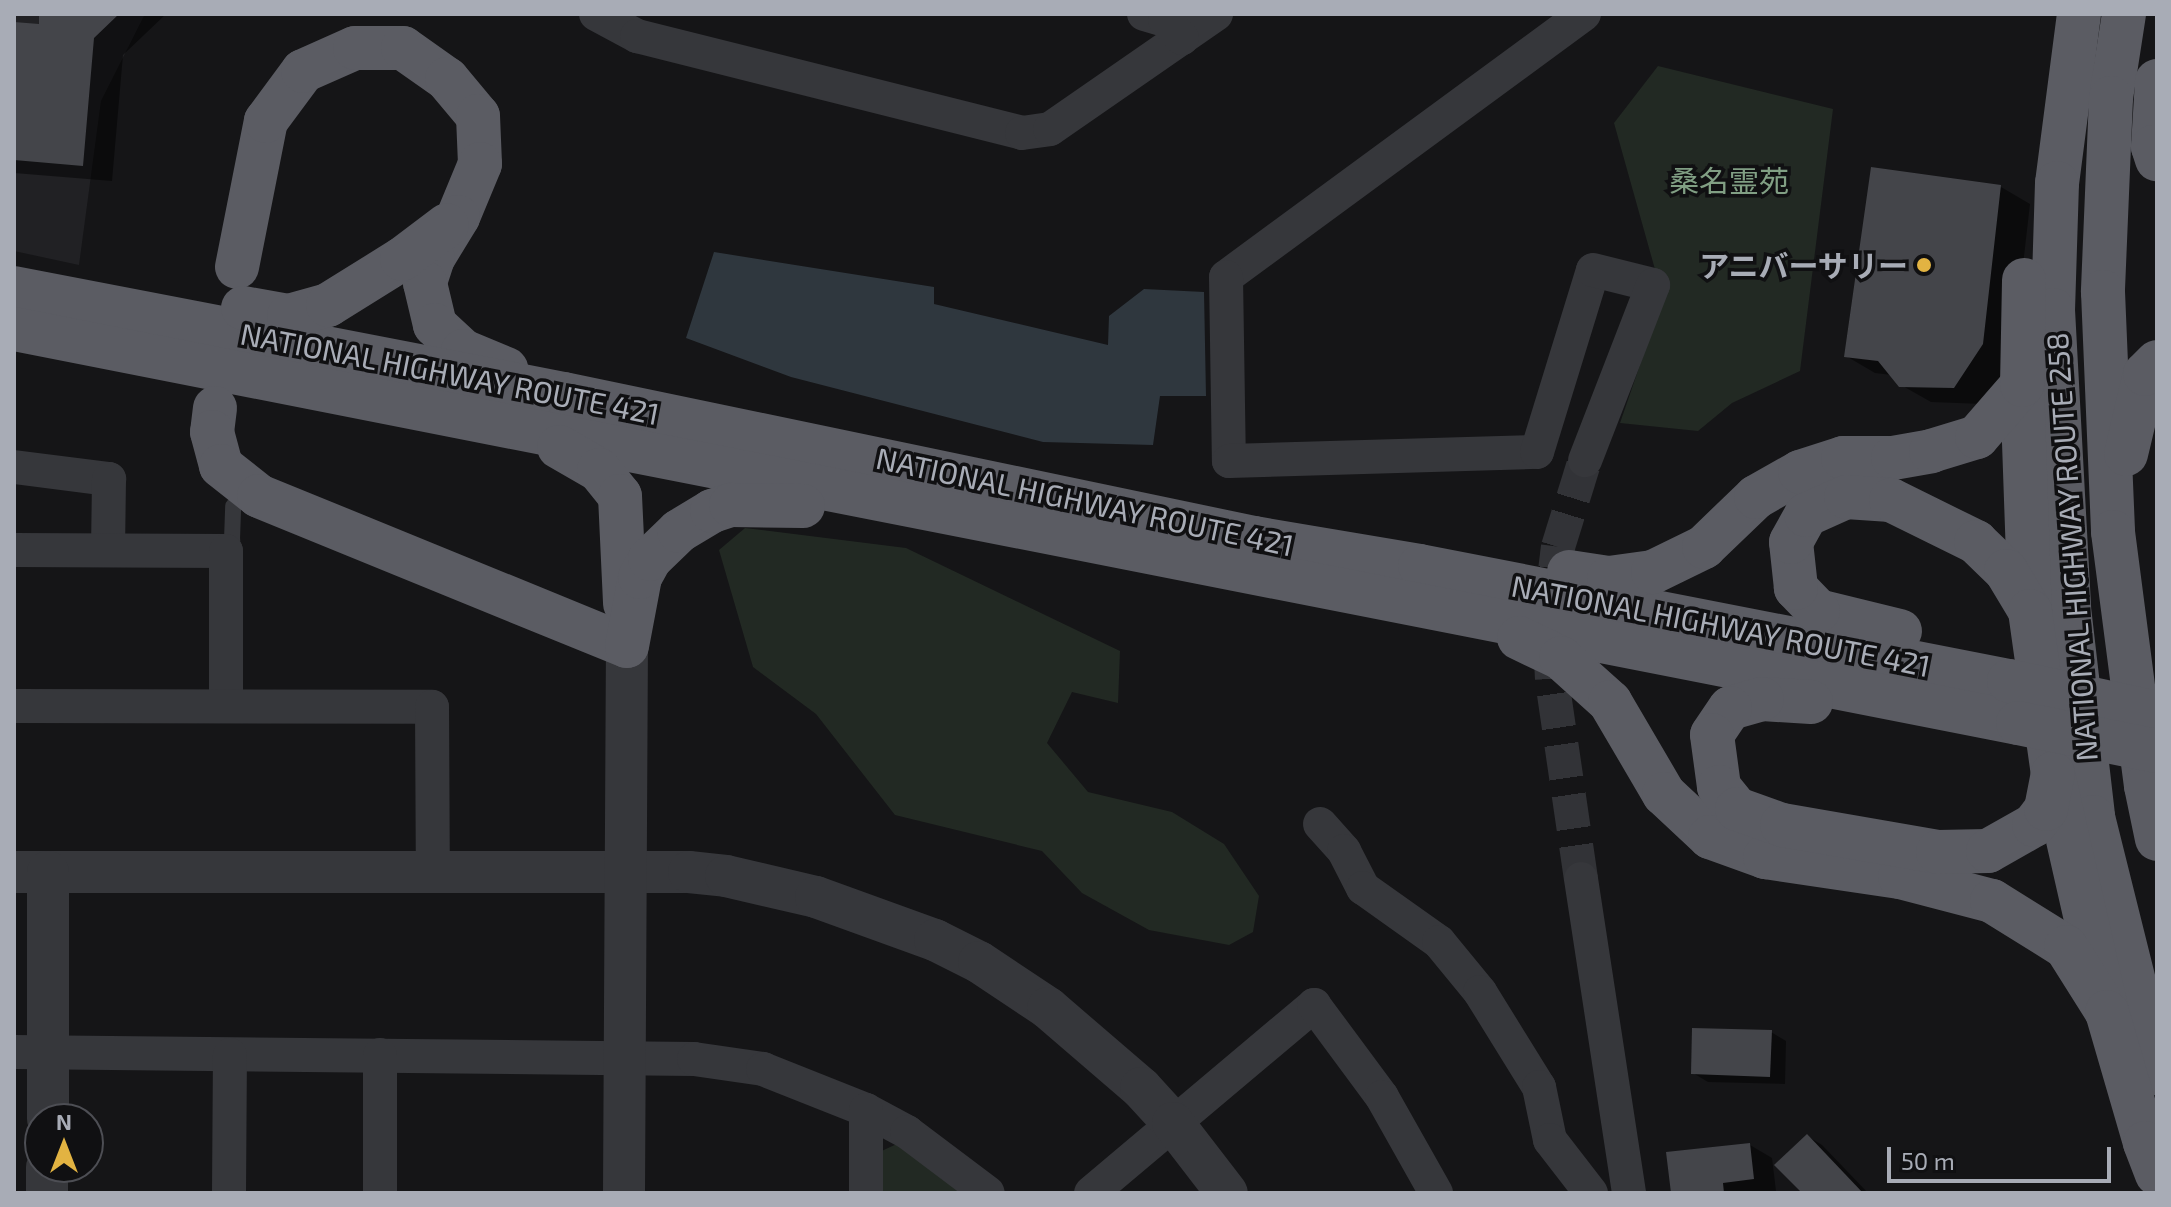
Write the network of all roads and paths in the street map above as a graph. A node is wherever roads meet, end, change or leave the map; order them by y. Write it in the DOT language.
graph roads {
  1 [pos="596,14"];
  2 [pos="1144,14"];
  3 [pos="1216,14"];
  4 [pos="1584,14"];
  5 [pos="2053,14"];
  6 [pos="2079,14"];
  7 [pos="2124,14"];
  8 [pos="1182,38"];
  9 [pos="2157,81"];
  10 [pos="2157,159"];
  11 [pos="458,217"];
  12 [pos="237,267"];
  13 [pos="14,288"];
  14 [pos="79,302"];
  15 [pos="14,329"];
  16 [pos="2157,362"];
  17 [pos="2022,385"];
  18 [pos="564,394"];
  19 [pos="215,408"];
  20 [pos="534,434"];
  21 [pos="1585,460"];
  22 [pos="14,467"];
  23 [pos="233,506"];
  24 [pos="1002,522"];
  25 [pos="2113,532"];
  26 [pos="14,550"];
  27 [pos="108,550"];
  28 [pos="226,551"];
  29 [pos="1420,566"];
  30 [pos="2030,611"];
  31 [pos="1476,618"];
  32 [pos="627,646"];
  33 [pos="2000,679"];
  34 [pos="2157,683"];
  35 [pos="2063,692"];
  36 [pos="1915,702"];
  37 [pos="14,706"];
  38 [pos="226,706"];
  39 [pos="2157,713"];
  40 [pos="2157,751"];
  41 [pos="2053,774"];
  42 [pos="1320,824"];
  43 [pos="2157,839"];
  44 [pos="625,871"];
  45 [pos="31,872"];
  46 [pos="433,872"];
  47 [pos="1581,879"];
  48 [pos="2107,1012"];
  49 [pos="31,1052"];
  50 [pos="230,1055"];
  51 [pos="380,1055"];
  52 [pos="624,1056"];
  53 [pos="2157,1073"];
  54 [pos="44,1103"];
  55 [pos="866,1110"];
  56 [pos="1173,1123"];
  57 [pos="2157,1174"];
  58 [pos="229,1193"];
  59 [pos="380,1193"];
  60 [pos="624,1193"];
  61 [pos="866,1193"];
  62 [pos="988,1193"];
  63 [pos="1091,1193"];
  64 [pos="1227,1193"];
  65 [pos="1436,1193"];
  66 [pos="1591,1193"];
  67 [pos="1629,1193"];
  1 -- 8 [label="street"];
  2 -- 8 [label="street"];
  3 -- 8 [label="street"];
  4 -- 21 [label="street"];
  5 -- 17 [label="highway"];
  6 -- 53 [label="highway, NATIONAL HIGHWAY ROUTE 258"];
  7 -- 25 [label="highway, NATIONAL HIGHWAY ROUTE 258"];
  9 -- 10 [label="highway"];
  11 -- 12 [label="highway"];
  11 -- 14 [label="highway"];
  11 -- 18 [label="highway"];
  13 -- 14 [label="highway, NATIONAL HIGHWAY ROUTE 421"];
  14 -- 18 [label="highway, NATIONAL HIGHWAY ROUTE 421"];
  15 -- 20 [label="highway, NATIONAL HIGHWAY ROUTE 421"];
  16 -- 25 [label="highway"];
  17 -- 29 [label="highway"];
  17 -- 30 [label="highway"];
  18 -- 29 [label="highway, NATIONAL HIGHWAY ROUTE 421"];
  19 -- 32 [label="highway"];
  20 -- 24 [label="highway, NATIONAL HIGHWAY ROUTE 421"];
  20 -- 32 [label="highway"];
  22 -- 27 [label="street"];
  23 -- 28 [label="lane"];
  24 -- 31 [label="highway, NATIONAL HIGHWAY ROUTE 421"];
  24 -- 32 [label="highway"];
  25 -- 43 [label="highway, NATIONAL HIGHWAY ROUTE 258"];
  26 -- 27 [label="street"];
  27 -- 28 [label="street"];
  28 -- 38 [label="street"];
  29 -- 33 [label="highway, NATIONAL HIGHWAY ROUTE 421"];
  30 -- 33 [label="highway"];
  30 -- 41 [label="highway"];
  31 -- 36 [label="highway, NATIONAL HIGHWAY ROUTE 421"];
  31 -- 48 [label="highway"];
  32 -- 44 [label="street"];
  33 -- 35 [label="highway, NATIONAL HIGHWAY ROUTE 421, bridge"];
  34 -- 35 [label="highway"];
  35 -- 39 [label="highway, NATIONAL HIGHWAY ROUTE 421, bridge"];
  36 -- 40 [label="highway, NATIONAL HIGHWAY ROUTE 421, bridge"];
  36 -- 41 [label="highway"];
  37 -- 38 [label="street"];
  38 -- 46 [label="street"];
  41 -- 48 [label="highway"];
  42 -- 66 [label="street"];
  44 -- 46 [label="street"];
  44 -- 52 [label="street"];
  44 -- 56 [label="street"];
  45 -- 46 [label="street"];
  45 -- 49 [label="street"];
  47 -- 67 [label="street"];
  48 -- 57 [label="highway"];
  49 -- 50 [label="street"];
  49 -- 54 [label="street"];
  50 -- 51 [label="street"];
  50 -- 58 [label="street"];
  51 -- 52 [label="street"];
  51 -- 59 [label="street"];
  52 -- 55 [label="street"];
  52 -- 60 [label="street"];
  55 -- 61 [label="street"];
  55 -- 62 [label="street"];
  56 -- 63 [label="street"];
  56 -- 64 [label="street"];
  56 -- 65 [label="street"];
}
